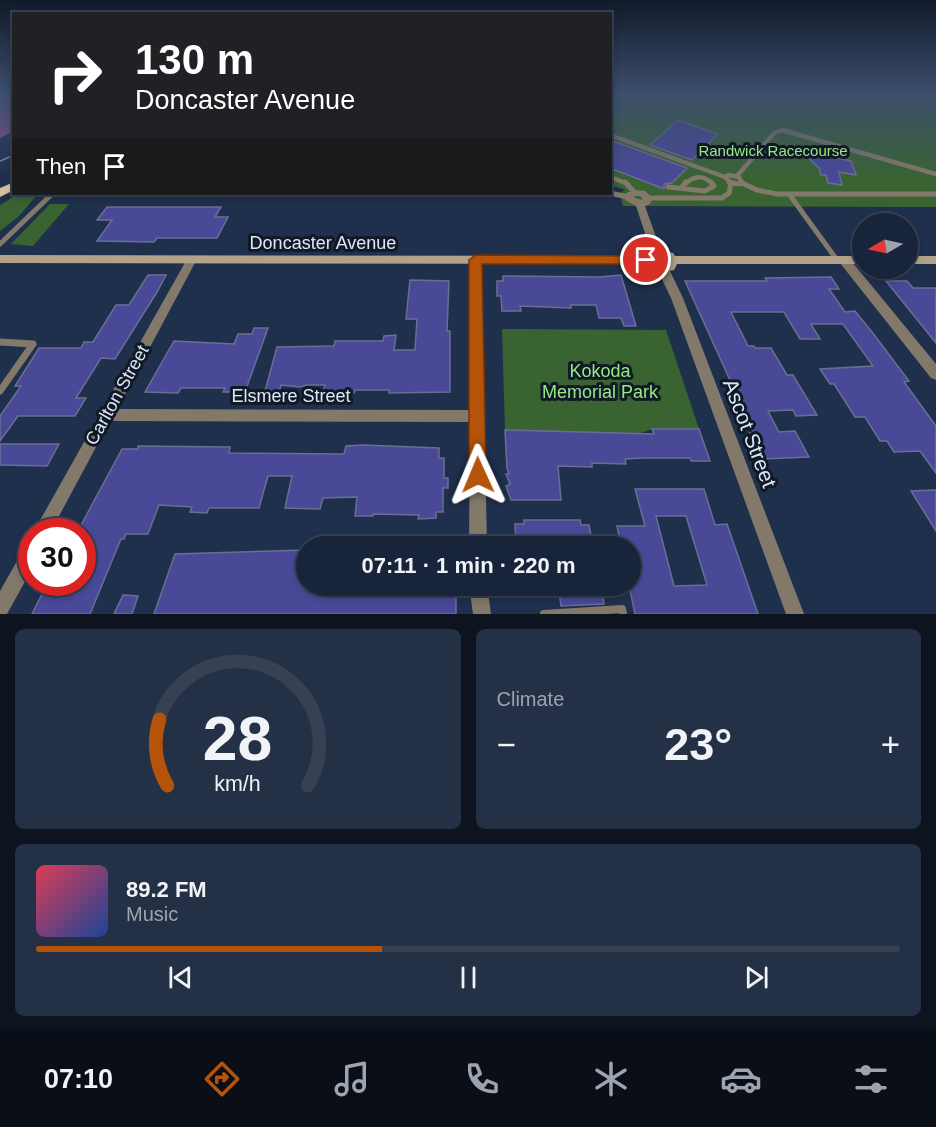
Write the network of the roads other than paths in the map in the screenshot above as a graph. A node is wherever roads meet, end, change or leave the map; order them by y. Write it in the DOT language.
graph roads {
  1 [pos="612,136"];
  2 [pos="936,174"];
  3 [pos="737,176"];
  4 [pos="725,177"];
  5 [pos="612,178"];
  6 [pos="730,183"];
  7 [pos="742,183"];
  8 [pos="669,187"];
  9 [pos="612,193"];
  10 [pos="789,194"];
  11 [pos="936,194"];
  12 [pos="51,195"];
  13 [pos="632,195"];
  14 [pos="677,198"];
  15 [pos="644,201"];
  16 [pos="0,244"];
  17 [pos="656,251"];
  18 [pos="0,259"];
  19 [pos="192,259"];
  20 [pos="476,260"];
  21 [pos="646,260"];
  22 [pos="841,260"];
  23 [pos="852,260"];
  24 [pos="918,260"];
  25 [pos="936,260"];
  26 [pos="668,265"];
  27 [pos="0,342"];
  28 [pos="936,374"];
  29 [pos="0,392"];
  30 [pos="105,415"];
  31 [pos="477,416"];
  32 [pos="49,518"];
  33 [pos="478,536"];
  34 [pos="18,576"];
  35 [pos="480,596"];
  36 [pos="0,609"];
  37 [pos="482,614"];
  38 [pos="544,614"];
  39 [pos="623,614"];
  40 [pos="795,614"];
  1 -- 4 [label="lane"];
  2 -- 3 [label="lane"];
  3 -- 4 [label="lane"];
  3 -- 7 [label="lane"];
  4 -- 6 [label="lane"];
  5 -- 13 [label="lane"];
  6 -- 7 [label="lane"];
  6 -- 14 [label="lane"];
  7 -- 10 [label="lane"];
  8 -- 14 [label="lane, bridge"];
  9 -- 13 [label="lane"];
  10 -- 11 [label="lane"];
  10 -- 22 [label="lane"];
  12 -- 16 [label="lane"];
  13 -- 15 [label="street"];
  14 -- 15 [label="lane"];
  15 -- 17 [label="street"];
  17 -- 21 [label="main road"];
  17 -- 26 [label="main road"];
  18 -- 19 [label="main road, Doncaster Avenue"];
  19 -- 20 [label="main road, Doncaster Avenue"];
  19 -- 30 [label="street, Carlton Street"];
  20 -- 21 [label="main road, Doncaster Avenue"];
  20 -- 31 [label="street"];
  21 -- 26 [label="main road"];
  22 -- 23 [label="main road"];
  22 -- 26 [label="main road"];
  22 -- 28 [label="street"];
  24 -- 25 [label="main road"];
  26 -- 40 [label="street, Ascot Street"];
  27 -- 29 [label="lane"];
  30 -- 31 [label="street, Elsmere Street"];
  30 -- 32 [label="street, Carlton Street"];
  31 -- 33 [label="street"];
  34 -- 36 [label="street"];
  35 -- 37 [label="street"];
  38 -- 39 [label="lane"];
}
